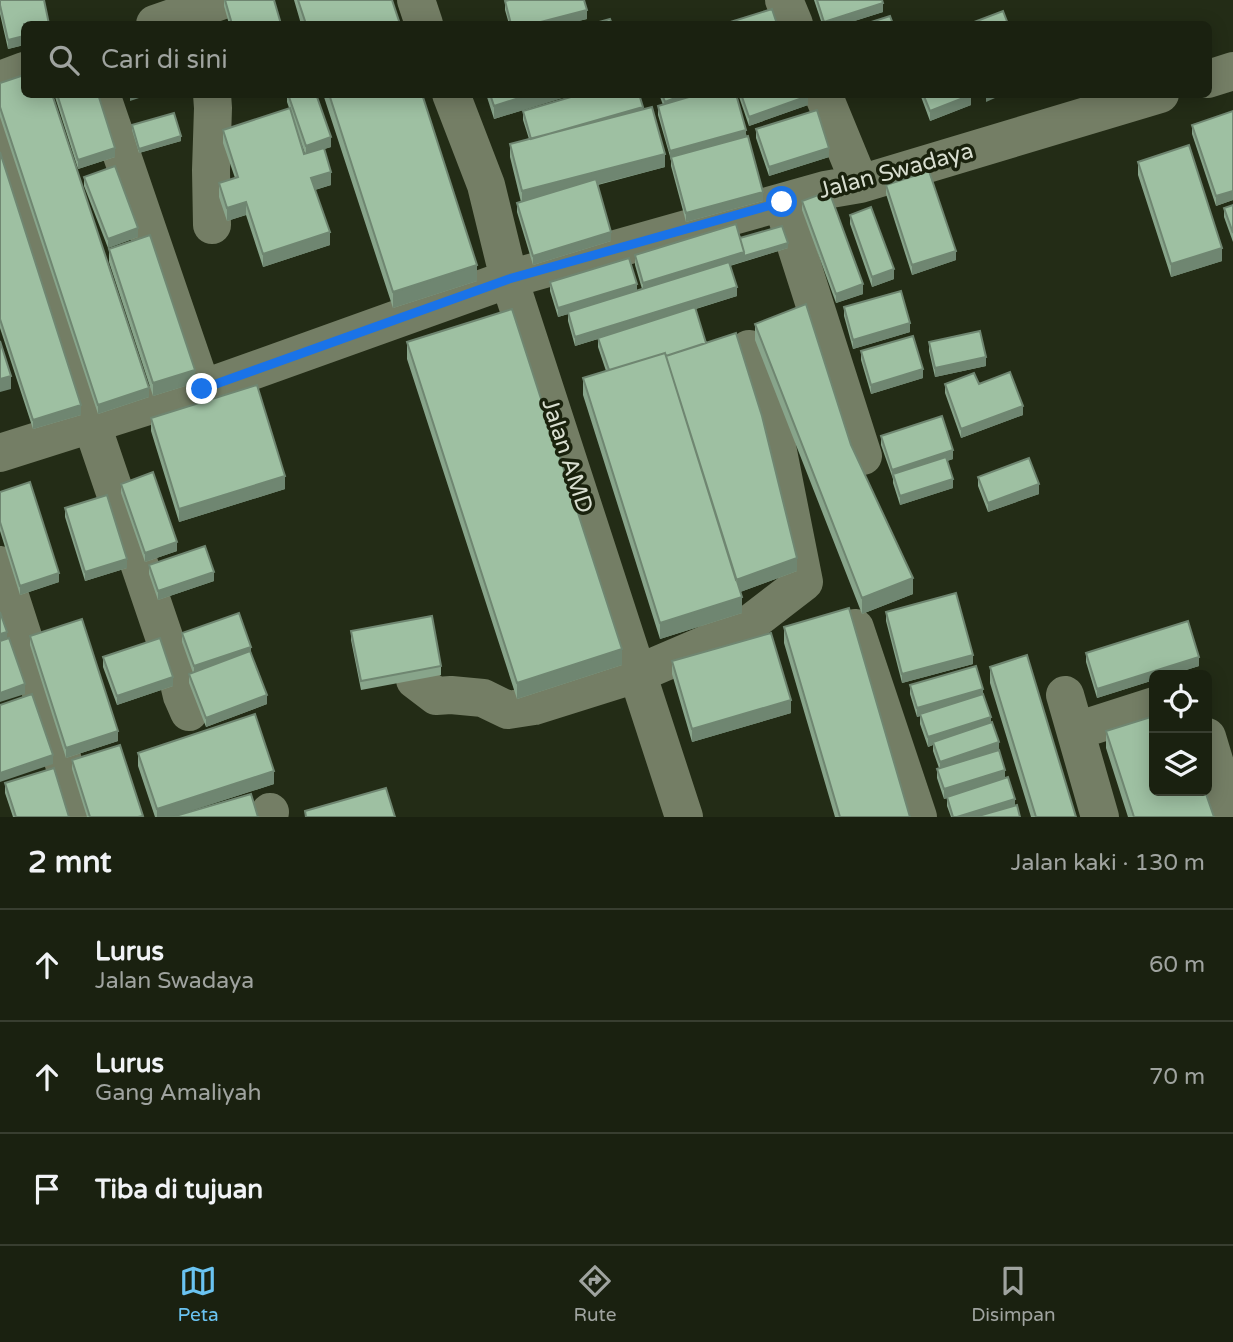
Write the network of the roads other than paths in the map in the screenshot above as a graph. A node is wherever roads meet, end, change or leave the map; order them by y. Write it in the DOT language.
graph roads {
  1 [pos="416,0"];
  2 [pos="783,0"];
  3 [pos="212,10"];
  4 [pos="167,21"];
  5 [pos="423,21"];
  6 [pos="793,21"];
  7 [pos="1233,71"];
  8 [pos="21,72"];
  9 [pos="1212,78"];
  10 [pos="0,80"];
  11 [pos="103,98"];
  12 [pos="212,98"];
  13 [pos="453,98"];
  14 [pos="825,98"];
  15 [pos="1147,98"];
  16 [pos="0,130"];
  17 [pos="860,184"];
  18 [pos="782,202"];
  19 [pos="212,225"];
  20 [pos="509,279"];
  21 [pos="749,349"];
  22 [pos="202,389"];
  23 [pos="92,425"];
  24 [pos="0,453"];
  25 [pos="863,456"];
  26 [pos="0,565"];
  27 [pos="855,628"];
  28 [pos="639,673"];
  29 [pos="415,680"];
  30 [pos="1066,695"];
  31 [pos="1149,708"];
  32 [pos="189,712"];
  33 [pos="1076,731"];
  34 [pos="1212,754"];
  35 [pos="76,817"];
  36 [pos="684,817"];
  37 [pos="918,817"];
  38 [pos="1100,817"];
  39 [pos="1231,817"];
  1 -- 5 [label="street"];
  2 -- 6 [label="street"];
  3 -- 4 [label="street"];
  7 -- 9 [label="street"];
  8 -- 10 [label="street"];
  11 -- 22 [label="street"];
  12 -- 19 [label="street"];
  13 -- 20 [label="street, Jalan AMD"];
  14 -- 17 [label="street"];
  15 -- 17 [label="street, Jalan Swadaya"];
  16 -- 23 [label="street"];
  17 -- 18 [label="street, Jalan Swadaya"];
  18 -- 20 [label="street, Jalan Swadaya"];
  18 -- 25 [label="street"];
  20 -- 22 [label="street, Jalan Swadaya"];
  20 -- 28 [label="street, Jalan AMD"];
  21 -- 28 [label="street"];
  22 -- 23 [label="street, Jalan Swadaya"];
  23 -- 24 [label="street, Jalan Swadaya"];
  23 -- 32 [label="street"];
  26 -- 35 [label="street"];
  27 -- 37 [label="street"];
  28 -- 29 [label="street"];
  28 -- 36 [label="street, Jalan AMD"];
  30 -- 33 [label="street"];
  31 -- 33 [label="street"];
  33 -- 38 [label="street"];
  34 -- 39 [label="street"];
}
